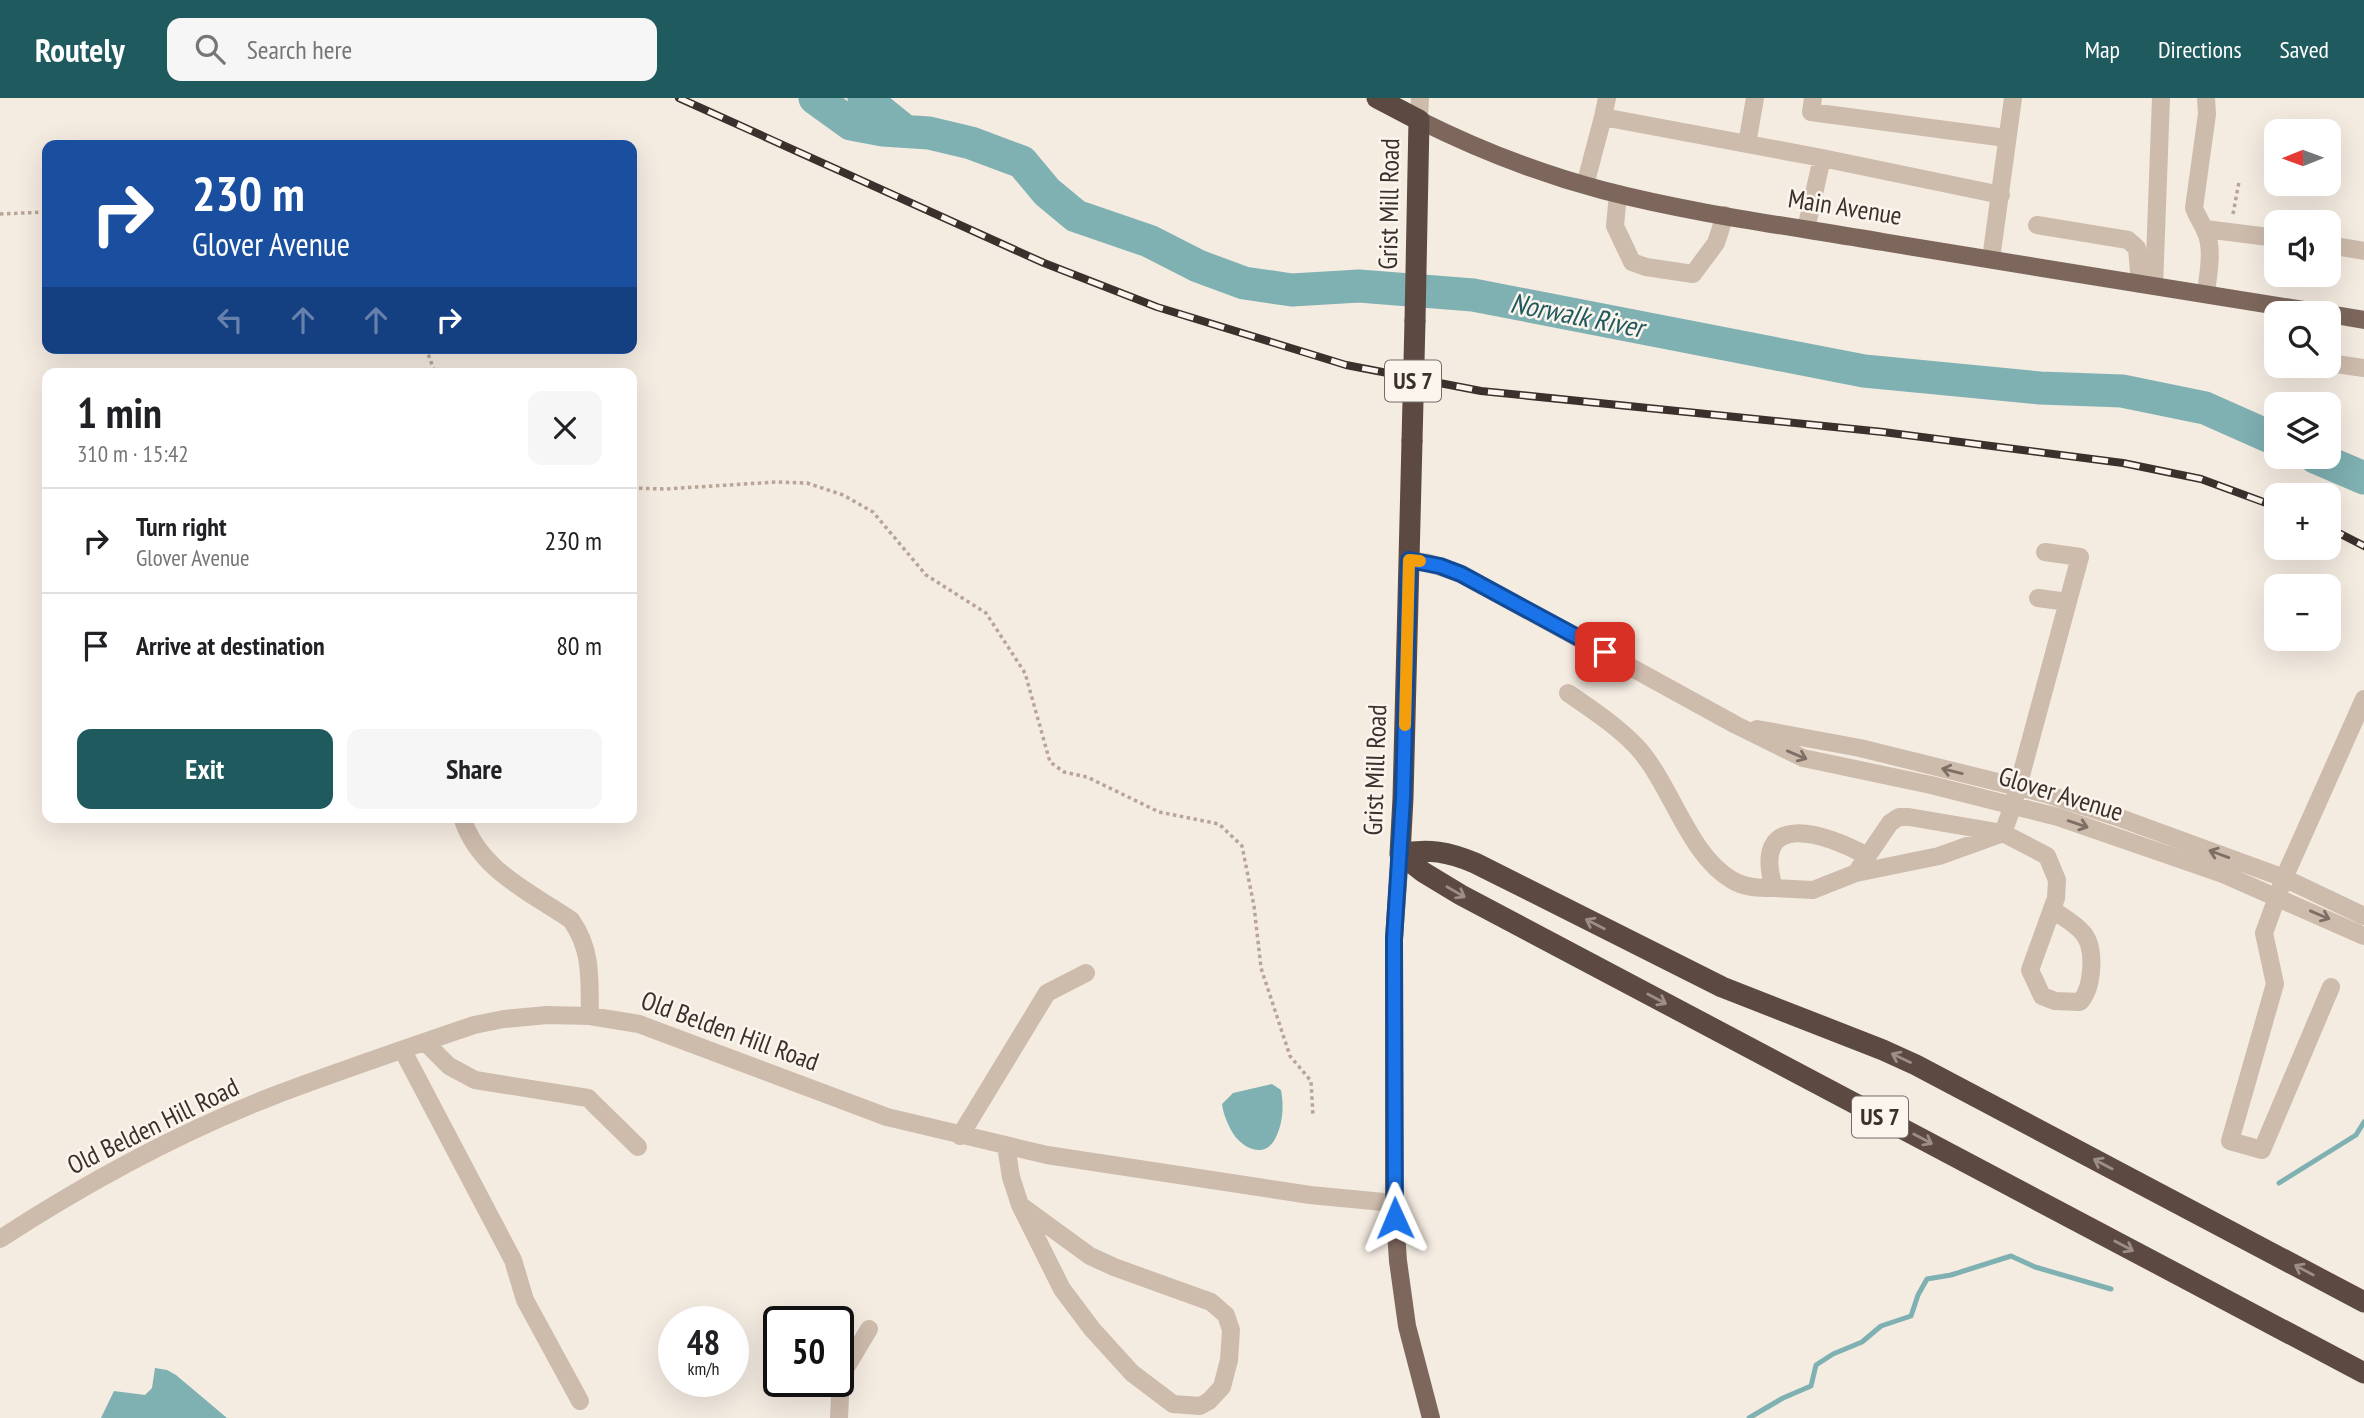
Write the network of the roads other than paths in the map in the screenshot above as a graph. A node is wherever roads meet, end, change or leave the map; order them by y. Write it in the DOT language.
graph roads {
  1 [pos="1377,98"];
  2 [pos="1420,98"];
  3 [pos="1607,98"];
  4 [pos="1755,98"];
  5 [pos="1813,98"];
  6 [pos="2013,98"];
  7 [pos="2161,98"];
  8 [pos="2206,98"];
  9 [pos="1603,117"];
  10 [pos="1419,120"];
  11 [pos="2006,138"];
  12 [pos="1747,144"];
  13 [pos="1822,158"];
  14 [pos="1585,185"];
  15 [pos="1618,194"];
  16 [pos="2001,194"];
  17 [pos="1725,215"];
  18 [pos="2037,225"];
  19 [pos="1806,229"];
  20 [pos="2205,229"];
  21 [pos="2264,235"];
  22 [pos="2341,247"];
  23 [pos="2364,251"];
  24 [pos="1991,259"];
  25 [pos="2147,285"];
  26 [pos="2206,295"];
  27 [pos="2264,304"];
  28 [pos="2341,316"];
  29 [pos="2364,320"];
  30 [pos="2341,365"];
  31 [pos="2364,368"];
  32 [pos="2045,552"];
  33 [pos="1409,560"];
  34 [pos="2038,598"];
  35 [pos="2068,602"];
  36 [pos="1568,693"];
  37 [pos="2364,699"];
  38 [pos="1736,725"];
  39 [pos="2018,787"];
  40 [pos="2013,805"];
  41 [pos="465,823"];
  42 [pos="2003,833"];
  43 [pos="1400,853"];
  44 [pos="1867,856"];
  45 [pos="1856,873"];
  46 [pos="2284,878"];
  47 [pos="1774,888"];
  48 [pos="2276,896"];
  49 [pos="2052,909"];
  50 [pos="2364,916"];
  51 [pos="2364,936"];
  52 [pos="1086,973"];
  53 [pos="2331,987"];
  54 [pos="590,1016"];
  55 [pos="425,1042"];
  56 [pos="403,1051"];
  57 [pos="960,1136"];
  58 [pos="1006,1146"];
  59 [pos="638,1147"];
  60 [pos="1394,1203"];
  61 [pos="1020,1205"];
  62 [pos="0,1239"];
  63 [pos="2364,1302"];
  64 [pos="869,1329"];
  65 [pos="2364,1373"];
  66 [pos="580,1402"];
  67 [pos="839,1418"];
  68 [pos="1431,1418"];
  1 -- 10 [label="highway, Main Avenue"];
  2 -- 10 [label="street"];
  3 -- 9 [label="street"];
  4 -- 12 [label="street"];
  5 -- 11 [label="street"];
  6 -- 11 [label="street"];
  7 -- 25 [label="street"];
  8 -- 20 [label="street"];
  9 -- 12 [label="street"];
  9 -- 14 [label="street"];
  10 -- 14 [label="main road, Main Avenue"];
  10 -- 33 [label="highway, Grist Mill Road / US 7, bridge"];
  11 -- 16 [label="street"];
  12 -- 13 [label="street"];
  13 -- 16 [label="street"];
  13 -- 19 [label="street"];
  14 -- 15 [label="main road, Main Avenue"];
  15 -- 17 [label="main road, Main Avenue"];
  15 -- 17 [label="street"];
  16 -- 24 [label="street"];
  17 -- 19 [label="main road, Main Avenue"];
  18 -- 25 [label="street"];
  19 -- 24 [label="main road, Main Avenue"];
  20 -- 21 [label="street"];
  20 -- 26 [label="street"];
  22 -- 23 [label="street"];
  24 -- 25 [label="main road, Main Avenue"];
  25 -- 26 [label="main road, Main Avenue"];
  26 -- 27 [label="main road, Main Avenue"];
  28 -- 29 [label="main road"];
  30 -- 31 [label="street"];
  32 -- 35 [label="street"];
  33 -- 38 [label="street, Glover Avenue"];
  33 -- 43 [label="highway, Grist Mill Road / US 7"];
  34 -- 35 [label="street"];
  35 -- 39 [label="street"];
  36 -- 47 [label="street"];
  37 -- 46 [label="street"];
  39 -- 38 [label="street, Glover Avenue, one-way"];
  38 -- 40 [label="street, Glover Avenue, one-way"];
  39 -- 40 [label="street"];
  46 -- 39 [label="street, Glover Avenue, one-way"];
  40 -- 42 [label="street"];
  40 -- 48 [label="street, Glover Avenue, one-way"];
  41 -- 54 [label="street"];
  42 -- 44 [label="street"];
  42 -- 45 [label="street"];
  42 -- 49 [label="street"];
  43 -- 60 [label="main road, Grist Mill Road"];
  63 -- 43 [label="highway, US 7, one-way"];
  43 -- 65 [label="highway, US 7, one-way"];
  44 -- 45 [label="street"];
  44 -- 47 [label="street"];
  45 -- 47 [label="street"];
  46 -- 48 [label="street"];
  46 -- 50 [label="street, Glover Avenue"];
  48 -- 51 [label="street, Glover Avenue, one-way"];
  48 -- 53 [label="street"];
  49 -- 49 [label="street"];
  52 -- 57 [label="street"];
  54 -- 55 [label="street, Old Belden Hill Road"];
  54 -- 57 [label="street, Old Belden Hill Road"];
  55 -- 56 [label="street, Old Belden Hill Road"];
  55 -- 59 [label="street"];
  56 -- 62 [label="street, Old Belden Hill Road"];
  56 -- 66 [label="street"];
  57 -- 58 [label="street, Old Belden Hill Road"];
  58 -- 60 [label="street, Old Belden Hill Road"];
  58 -- 61 [label="street"];
  60 -- 68 [label="main road, Grist Mill Road"];
  61 -- 61 [label="street"];
  64 -- 67 [label="street"];
}
